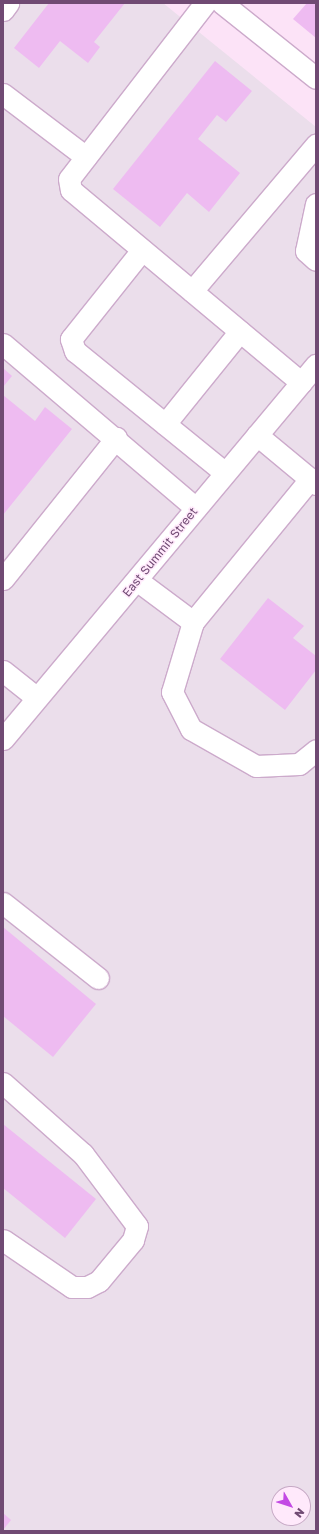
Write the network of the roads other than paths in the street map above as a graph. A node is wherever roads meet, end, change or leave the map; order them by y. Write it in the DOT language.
graph roads {
  1 [pos="8,3"];
  2 [pos="205,3"];
  3 [pos="222,3"];
  4 [pos="3,10"];
  5 [pos="316,78"];
  6 [pos="3,94"];
  7 [pos="316,145"];
  8 [pos="86,157"];
  9 [pos="316,204"];
  10 [pos="142,250"];
  11 [pos="316,260"];
  12 [pos="192,291"];
  13 [pos="240,332"];
  14 [pos="3,344"];
  15 [pos="316,365"];
  16 [pos="301,382"];
  17 [pos="165,424"];
  18 [pos="258,435"];
  19 [pos="116,438"];
  20 [pos="225,473"];
  21 [pos="313,481"];
  22 [pos="196,508"];
  23 [pos="3,580"];
  24 [pos="138,581"];
  25 [pos="193,622"];
  26 [pos="3,671"];
  27 [pos="37,698"];
  28 [pos="3,738"];
  29 [pos="316,750"];
  30 [pos="3,903"];
  31 [pos="98,978"];
  32 [pos="3,1083"];
  33 [pos="3,1240"];
  1 -- 4 [label="street"];
  2 -- 8 [label="street"];
  3 -- 5 [label="street"];
  6 -- 8 [label="street"];
  7 -- 12 [label="street"];
  8 -- 10 [label="street"];
  9 -- 11 [label="street"];
  10 -- 12 [label="street"];
  10 -- 17 [label="street"];
  12 -- 13 [label="street"];
  13 -- 16 [label="street"];
  13 -- 17 [label="street"];
  14 -- 19 [label="street"];
  15 -- 16 [label="street, East Summit Street"];
  16 -- 18 [label="street, East Summit Street"];
  17 -- 20 [label="street"];
  18 -- 20 [label="street, East Summit Street"];
  18 -- 21 [label="street"];
  19 -- 22 [label="street"];
  19 -- 23 [label="street"];
  20 -- 22 [label="street, East Summit Street"];
  21 -- 25 [label="street"];
  22 -- 24 [label="street, East Summit Street"];
  24 -- 25 [label="street"];
  24 -- 27 [label="street, East Summit Street"];
  25 -- 29 [label="street"];
  26 -- 27 [label="street"];
  27 -- 28 [label="street, East Summit Street"];
  30 -- 31 [label="street"];
  32 -- 33 [label="street"];
}
